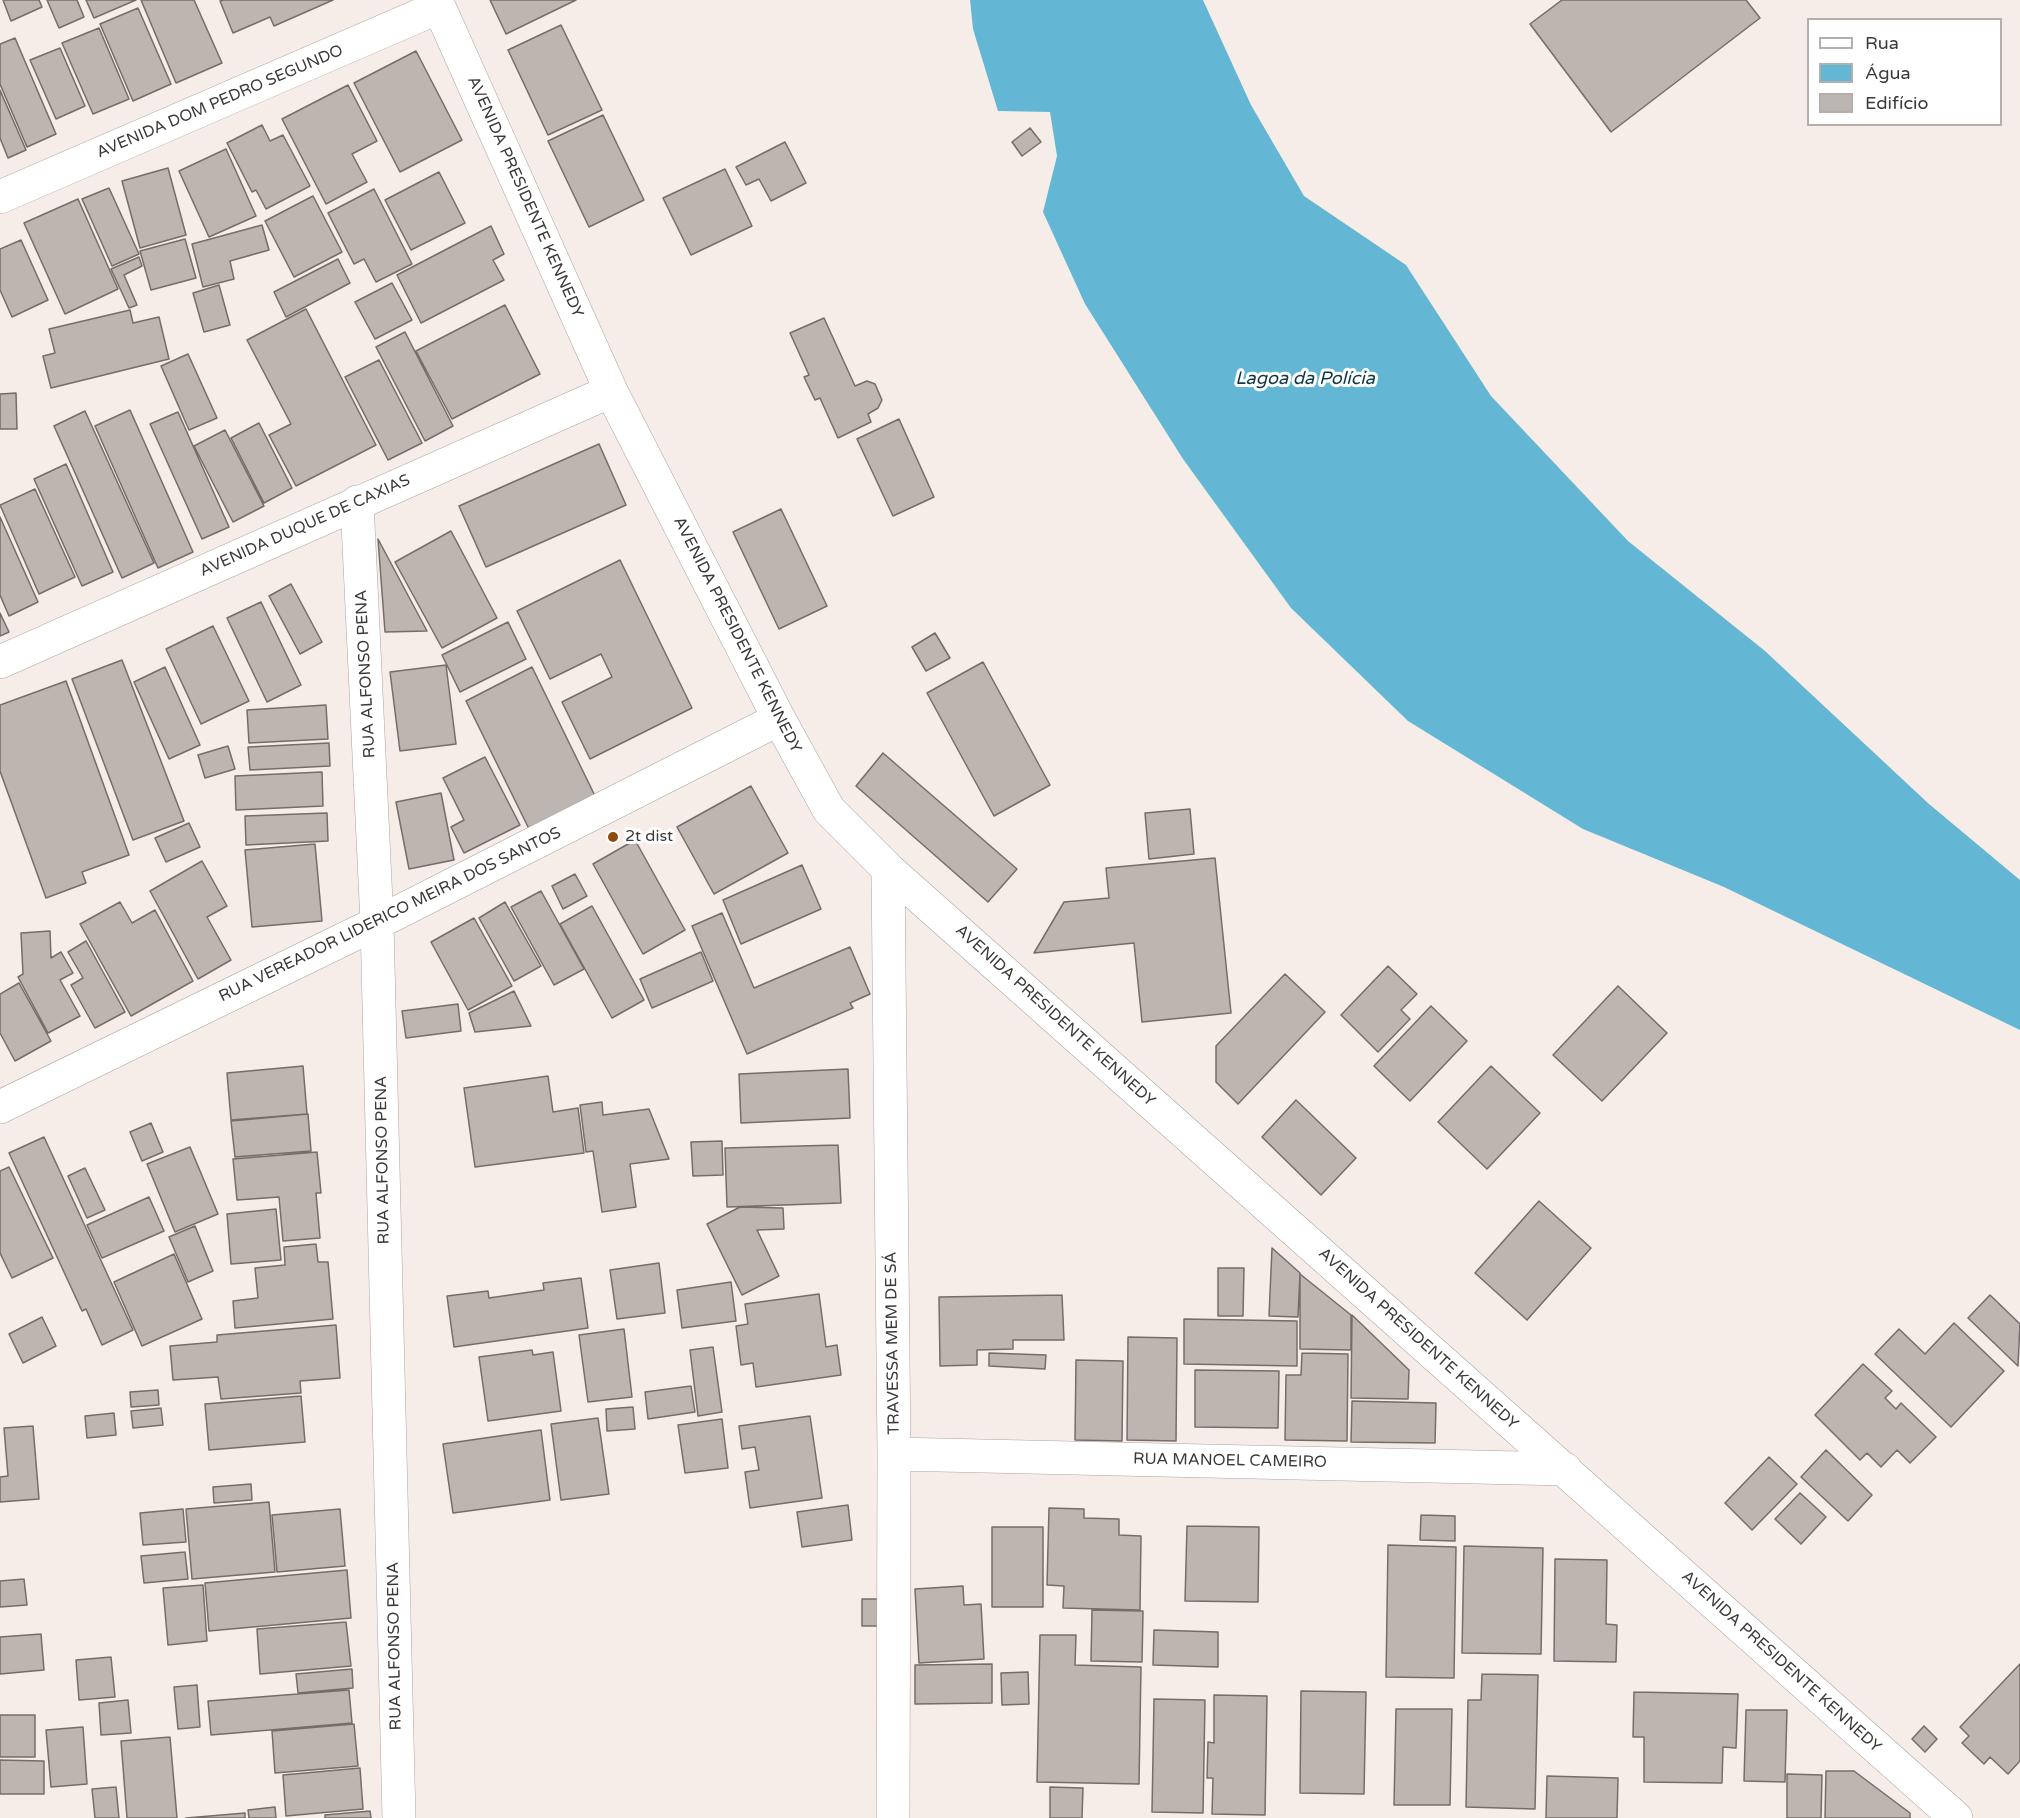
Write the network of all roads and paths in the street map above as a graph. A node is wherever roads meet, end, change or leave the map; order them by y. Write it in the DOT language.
graph roads {
  1 [pos="438,3"];
  2 [pos="0,197"];
  3 [pos="611,391"];
  4 [pos="357,502"];
  5 [pos="0,662"];
  6 [pos="779,719"];
  7 [pos="888,869"];
  8 [pos="377,923"];
  9 [pos="0,1107"];
  10 [pos="894,1454"];
  11 [pos="1565,1469"];
  12 [pos="399,1818"];
  13 [pos="893,1818"];
  14 [pos="1956,1818"];
  1 -- 2 [label="street, AVENIDA DOM PEDRO SEGUNDO"];
  1 -- 3 [label="street, AVENIDA PRESIDENTE KENNEDY"];
  3 -- 4 [label="street, AVENIDA DUQUE DE CAXIAS"];
  3 -- 6 [label="street, AVENIDA PRESIDENTE KENNEDY"];
  4 -- 5 [label="street, AVENIDA DUQUE DE CAXIAS"];
  4 -- 8 [label="street, RUA ALFONSO PENA"];
  6 -- 7 [label="street, AVENIDA PRESIDENTE KENNEDY"];
  6 -- 8 [label="street, RUA VEREADOR LIDERICO MEIRA DOS SANTOS"];
  7 -- 10 [label="street, TRAVESSA MEM DE SÁ"];
  7 -- 11 [label="street, AVENIDA PRESIDENTE KENNEDY"];
  8 -- 9 [label="street, RUA VEREADOR LIDERICO MEIRA DOS SANTOS"];
  8 -- 12 [label="street, RUA ALFONSO PENA"];
  10 -- 11 [label="street, RUA MANOEL CAMEIRO"];
  10 -- 13 [label="street, TRAVESSA MEM DE SÁ"];
  11 -- 14 [label="street, AVENIDA PRESIDENTE KENNEDY"];
}
